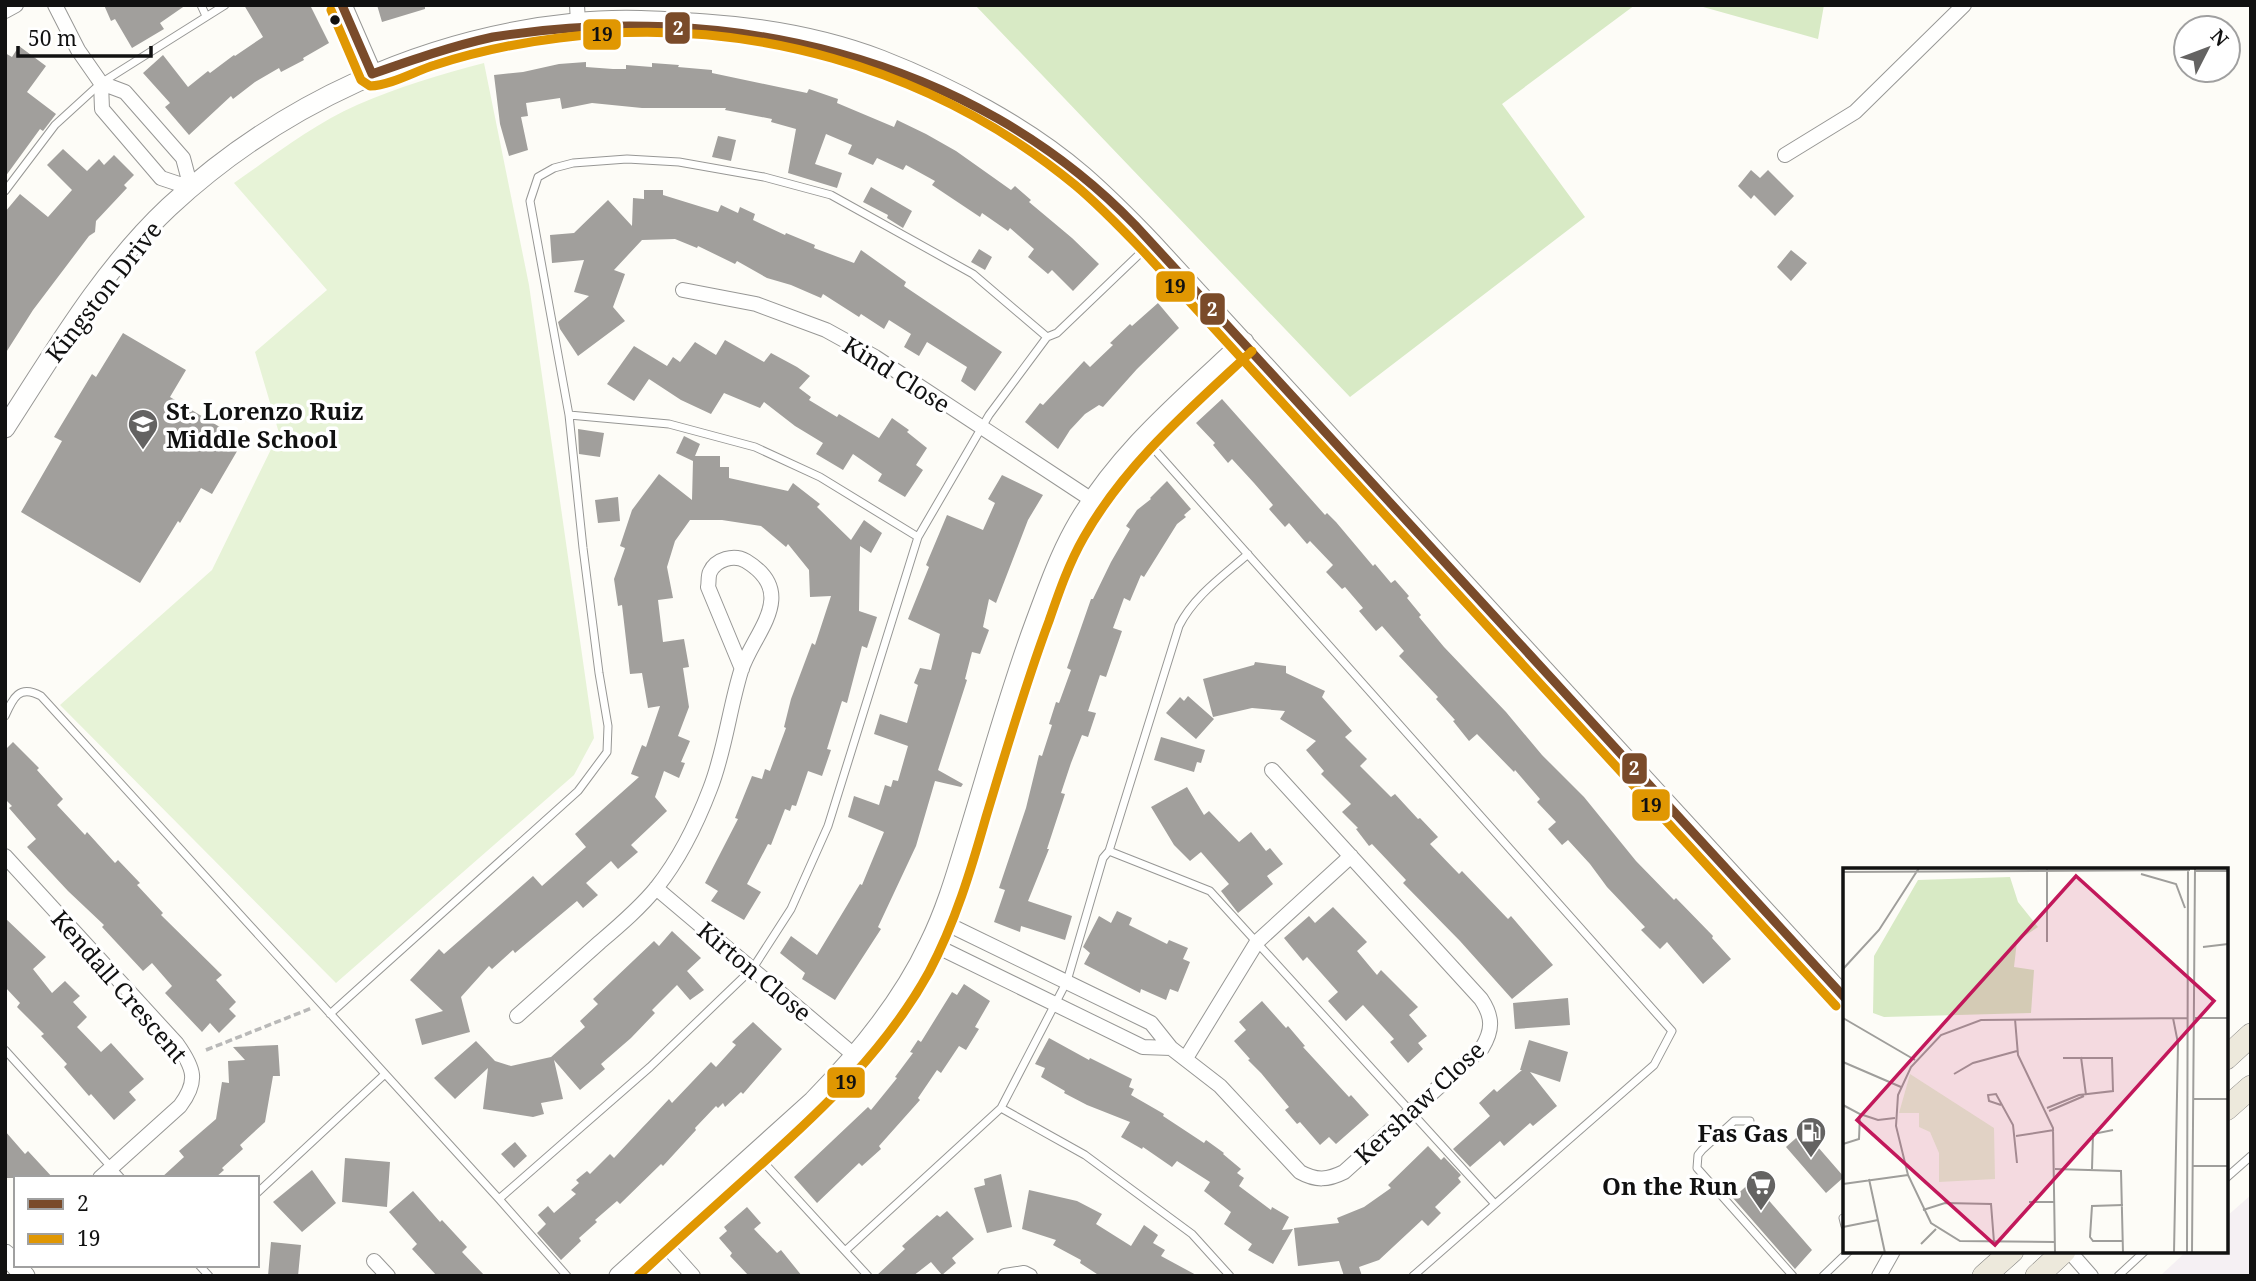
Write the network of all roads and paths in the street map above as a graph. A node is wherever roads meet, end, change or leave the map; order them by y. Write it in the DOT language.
graph roads {
  1 [pos="16,5"];
  2 [pos="55,5"];
  3 [pos="201,5"];
  4 [pos="225,5"];
  5 [pos="342,5"];
  6 [pos="1964,5"];
  7 [pos="5,11"];
  8 [pos="577,14"];
  9 [pos="206,16"];
  10 [pos="372,75"];
  11 [pos="100,83"];
  12 [pos="1785,155"];
  13 [pos="191,188"];
  14 [pos="5,191"];
  15 [pos="1152,243"];
  16 [pos="683,290"];
  17 [pos="1047,337"];
  18 [pos="1244,342"];
  19 [pos="569,415"];
  20 [pos="981,427"];
  21 [pos="5,428"];
  22 [pos="1143,437"];
  23 [pos="1092,500"];
  24 [pos="918,537"];
  25 [pos="1248,554"];
  26 [pos="742,669"];
  27 [pos="5,716"];
  28 [pos="1272,770"];
  29 [pos="1109,851"];
  30 [pos="5,856"];
  31 [pos="1351,856"];
  32 [pos="656,888"];
  33 [pos="939,920"];
  34 [pos="1256,942"];
  35 [pos="930,943"];
  36 [pos="752,968"];
  37 [pos="1067,981"];
  38 [pos="1843,996"];
  39 [pos="321,1004"];
  40 [pos="1055,1005"];
  41 [pos="330,1014"];
  42 [pos="517,1016"];
  43 [pos="2251,1035"];
  44 [pos="1171,1048"];
  45 [pos="5,1050"];
  46 [pos="206,1050"];
  47 [pos="854,1055"];
  48 [pos="2228,1056"];
  49 [pos="1186,1058"];
  50 [pos="385,1074"];
  51 [pos="2251,1087"];
  52 [pos="2228,1106"];
  53 [pos="1001,1108"];
  54 [pos="1412,1111"];
  55 [pos="1749,1121"];
  56 [pos="755,1153"];
  57 [pos="2251,1156"];
  58 [pos="116,1172"];
  59 [pos="2228,1176"];
  60 [pos="259,1192"];
  61 [pos="499,1199"];
  62 [pos="1494,1203"];
  63 [pos="660,1239"];
  64 [pos="845,1251"];
  65 [pos="1847,1253"];
  66 [pos="1892,1253"];
  67 [pos="2010,1253"];
  68 [pos="2065,1253"];
  69 [pos="2069,1253"];
  70 [pos="2143,1253"];
  71 [pos="374,1261"];
  72 [pos="387,1276"];
  73 [pos="567,1276"];
  74 [pos="619,1276"];
  75 [pos="693,1276"];
  76 [pos="868,1276"];
  77 [pos="1004,1276"];
  78 [pos="1030,1276"];
  79 [pos="1230,1276"];
  80 [pos="1413,1276"];
  81 [pos="1793,1276"];
  82 [pos="1823,1276"];
  83 [pos="1879,1276"];
  84 [pos="1984,1276"];
  85 [pos="2037,1276"];
  86 [pos="2091,1276"];
  87 [pos="2118,1276"];
  1 -- 7 [label="street"];
  2 -- 11 [label="street"];
  3 -- 9 [label="lane"];
  4 -- 9 [label="lane"];
  5 -- 10 [label="street"];
  6 -- 12 [label="street"];
  8 -- 10 [label="street, Kingston Drive"];
  8 -- 15 [label="street, Kingston Drive"];
  9 -- 11 [label="lane"];
  10 -- 13 [label="street, Kingston Drive"];
  11 -- 13 [label="street"];
  11 -- 13 [label="street"];
  11 -- 14 [label="lane"];
  13 -- 21 [label="street, Kingston Drive"];
  15 -- 17 [label="lane"];
  15 -- 18 [label="street, Kingston Drive"];
  16 -- 20 [label="street, Kind Close"];
  17 -- 19 [label="lane"];
  17 -- 20 [label="lane"];
  18 -- 22 [label="street"];
  18 -- 38 [label="street, Kingston Drive"];
  19 -- 24 [label="lane"];
  19 -- 41 [label="lane"];
  20 -- 23 [label="street, Kind Close"];
  20 -- 24 [label="lane"];
  22 -- 23 [label="street"];
  22 -- 25 [label="lane"];
  23 -- 33 [label="street"];
  24 -- 36 [label="lane"];
  25 -- 29 [label="lane"];
  25 -- 62 [label="lane"];
  26 -- 26 [label="street"];
  26 -- 32 [label="street"];
  27 -- 39 [label="lane"];
  28 -- 31 [label="street, Kershaw Close"];
  29 -- 34 [label="lane"];
  29 -- 37 [label="lane"];
  30 -- 58 [label="street, Kendall Crescent"];
  31 -- 34 [label="street"];
  31 -- 54 [label="street, Kershaw Close"];
  32 -- 36 [label="street, Kirton Close"];
  32 -- 42 [label="street"];
  33 -- 35 [label="street"];
  33 -- 37 [label="street, Kershaw Close"];
  34 -- 49 [label="street"];
  34 -- 54 [label="lane"];
  35 -- 40 [label="street, Kershaw Close"];
  35 -- 47 [label="street"];
  36 -- 47 [label="street, Kirton Close"];
  36 -- 61 [label="lane"];
  37 -- 40 [label="lane"];
  37 -- 44 [label="street, Kershaw Close"];
  39 -- 41 [label="lane"];
  39 -- 46 [label="path"];
  40 -- 44 [label="street, Kershaw Close"];
  40 -- 53 [label="lane"];
  41 -- 50 [label="lane"];
  43 -- 48 [label="main road"];
  44 -- 49 [label="street, Kershaw Close"];
  45 -- 58 [label="lane"];
  47 -- 56 [label="street"];
  49 -- 54 [label="street, Kershaw Close"];
  50 -- 60 [label="lane"];
  50 -- 61 [label="lane"];
  51 -- 52 [label="main road"];
  53 -- 64 [label="lane"];
  53 -- 79 [label="lane"];
  54 -- 62 [label="lane"];
  55 -- 81 [label="lane"];
  56 -- 63 [label="street"];
  56 -- 64 [label="lane"];
  57 -- 59 [label="lane"];
  61 -- 73 [label="lane"];
  62 -- 80 [label="lane"];
  63 -- 74 [label="street"];
  63 -- 75 [label="street"];
  64 -- 76 [label="lane"];
  65 -- 82 [label="lane"];
  66 -- 83 [label="street"];
  67 -- 84 [label="main road"];
  68 -- 85 [label="main road"];
  69 -- 86 [label="street"];
  70 -- 87 [label="lane"];
  71 -- 72 [label="street"];
  77 -- 78 [label="street"];
}
